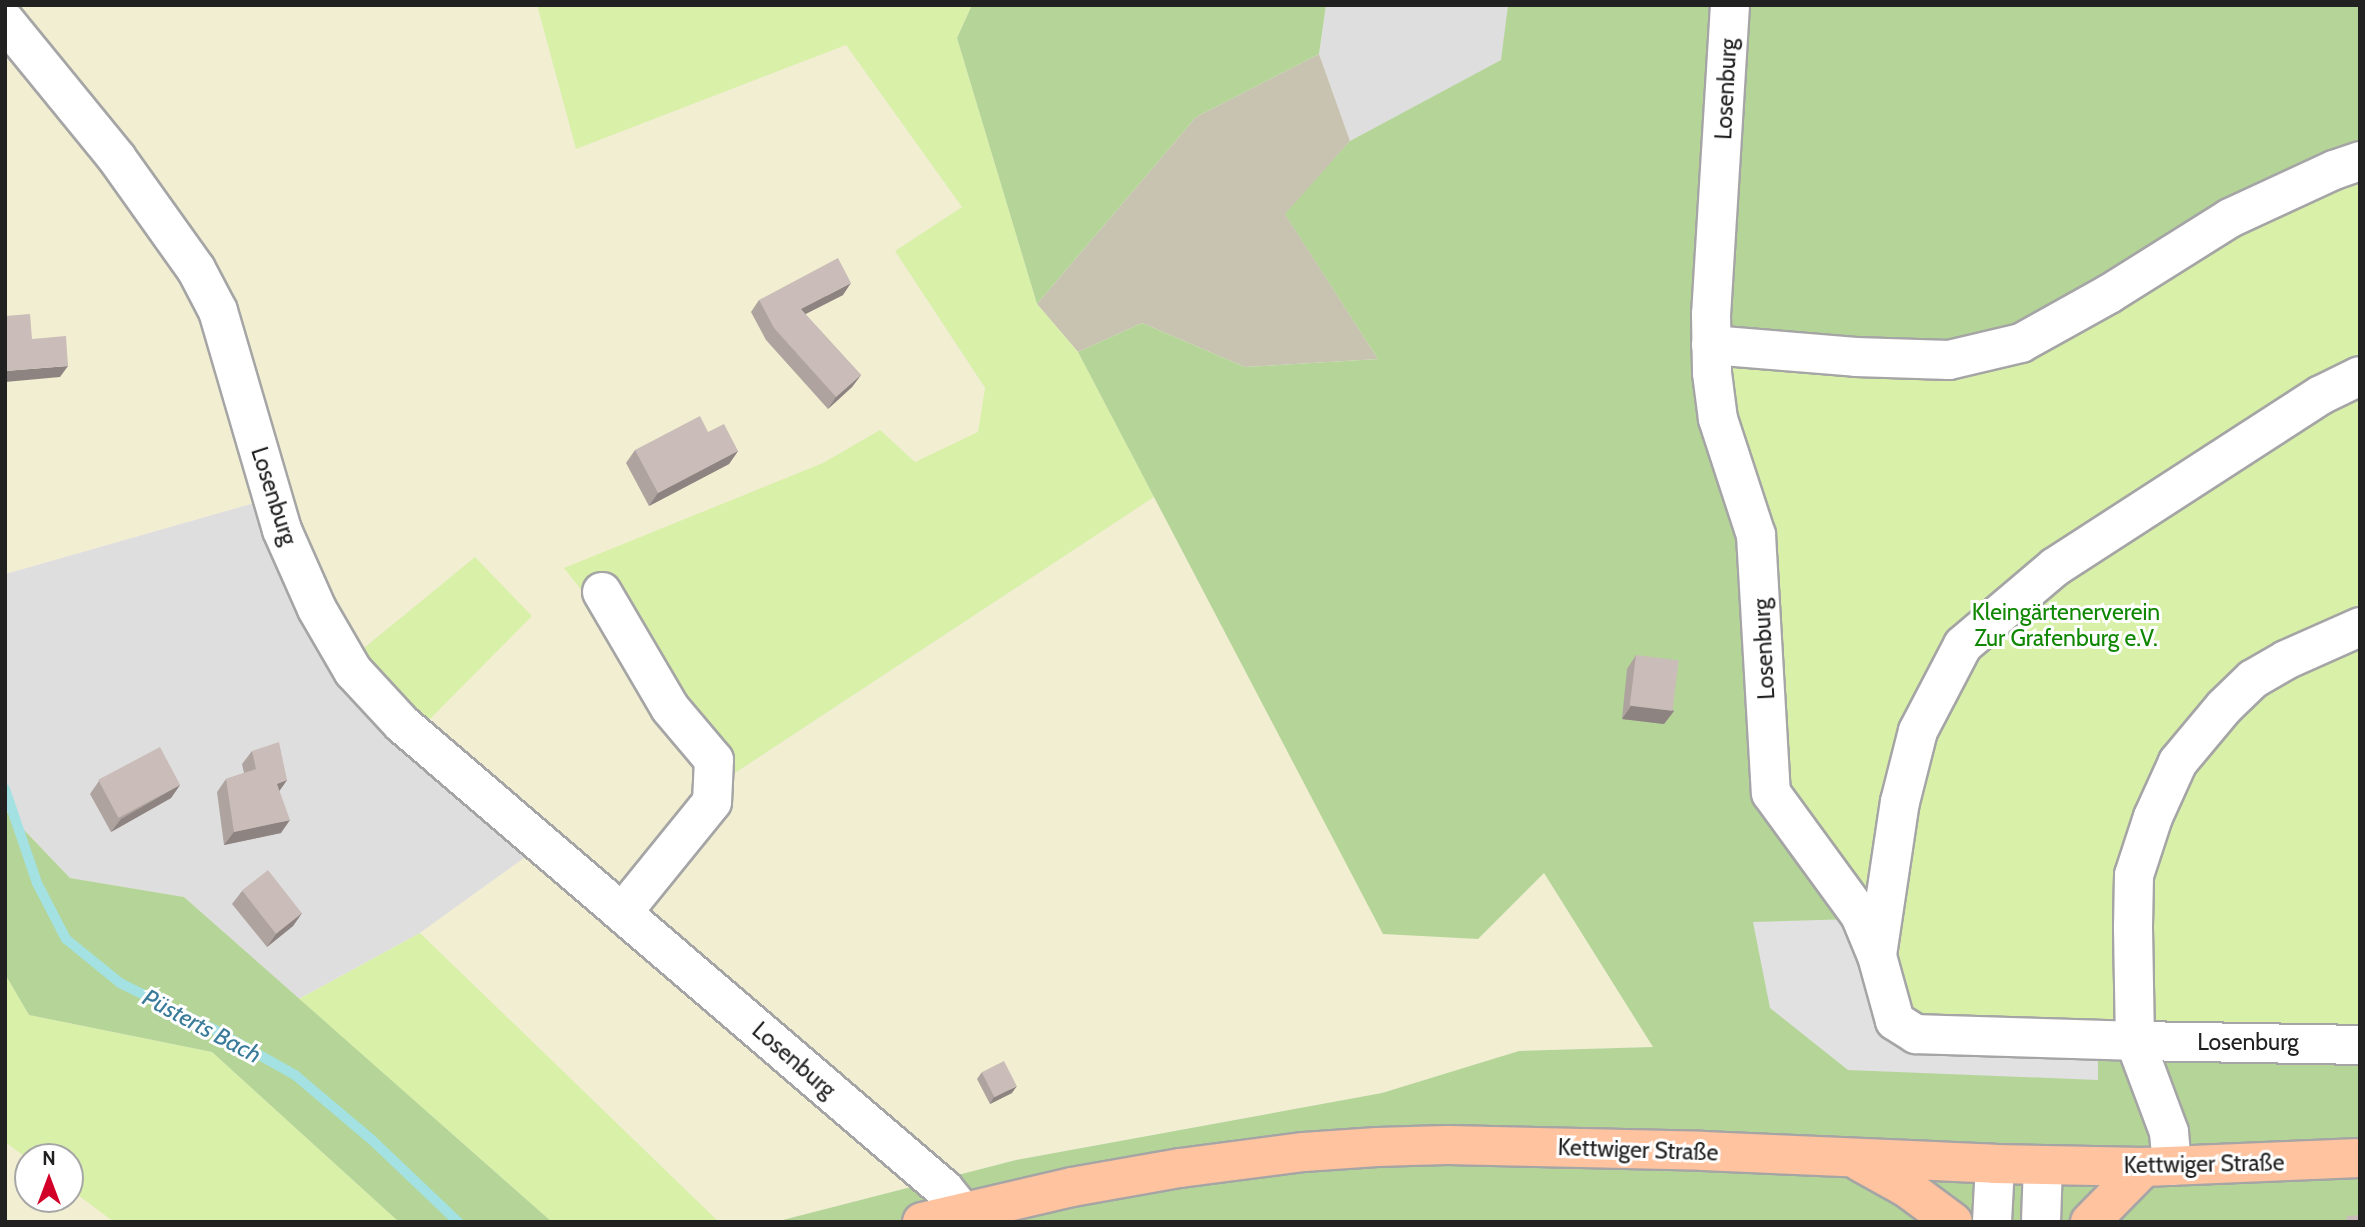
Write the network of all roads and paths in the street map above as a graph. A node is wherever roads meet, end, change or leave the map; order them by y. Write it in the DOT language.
graph roads {
  1 [pos="1730,5"];
  2 [pos="5,21"];
  3 [pos="2360,161"];
  4 [pos="1711,345"];
  5 [pos="2360,376"];
  6 [pos="602,593"];
  7 [pos="2360,627"];
  8 [pos="623,912"];
  9 [pos="1877,956"];
  10 [pos="2135,1041"];
  11 [pos="2360,1045"];
  12 [pos="1852,1158"];
  13 [pos="2360,1158"];
  14 [pos="1995,1164"];
  15 [pos="2043,1165"];
  16 [pos="2158,1167"];
  17 [pos="962,1211"];
  18 [pos="922,1222"];
  19 [pos="1953,1222"];
  20 [pos="1992,1222"];
  21 [pos="2041,1222"];
  22 [pos="2090,1222"];
  1 -- 4 [label="street, Losenburg"];
  2 -- 8 [label="street, Losenburg"];
  3 -- 4 [label="street"];
  4 -- 9 [label="street, Losenburg"];
  5 -- 9 [label="street"];
  6 -- 8 [label="street"];
  7 -- 10 [label="street"];
  8 -- 17 [label="street, Losenburg"];
  9 -- 10 [label="street, Losenburg"];
  10 -- 11 [label="street, Losenburg"];
  10 -- 16 [label="street"];
  12 -- 14 [label="main road, Kettwiger Straße"];
  12 -- 17 [label="main road, Kettwiger Straße"];
  12 -- 19 [label="main road"];
  13 -- 16 [label="main road, Kettwiger Straße"];
  14 -- 15 [label="main road, Kettwiger Straße"];
  14 -- 20 [label="street"];
  15 -- 16 [label="main road, Kettwiger Straße"];
  15 -- 21 [label="street"];
  16 -- 22 [label="main road"];
  17 -- 18 [label="main road, Kettwiger Straße"];
}
